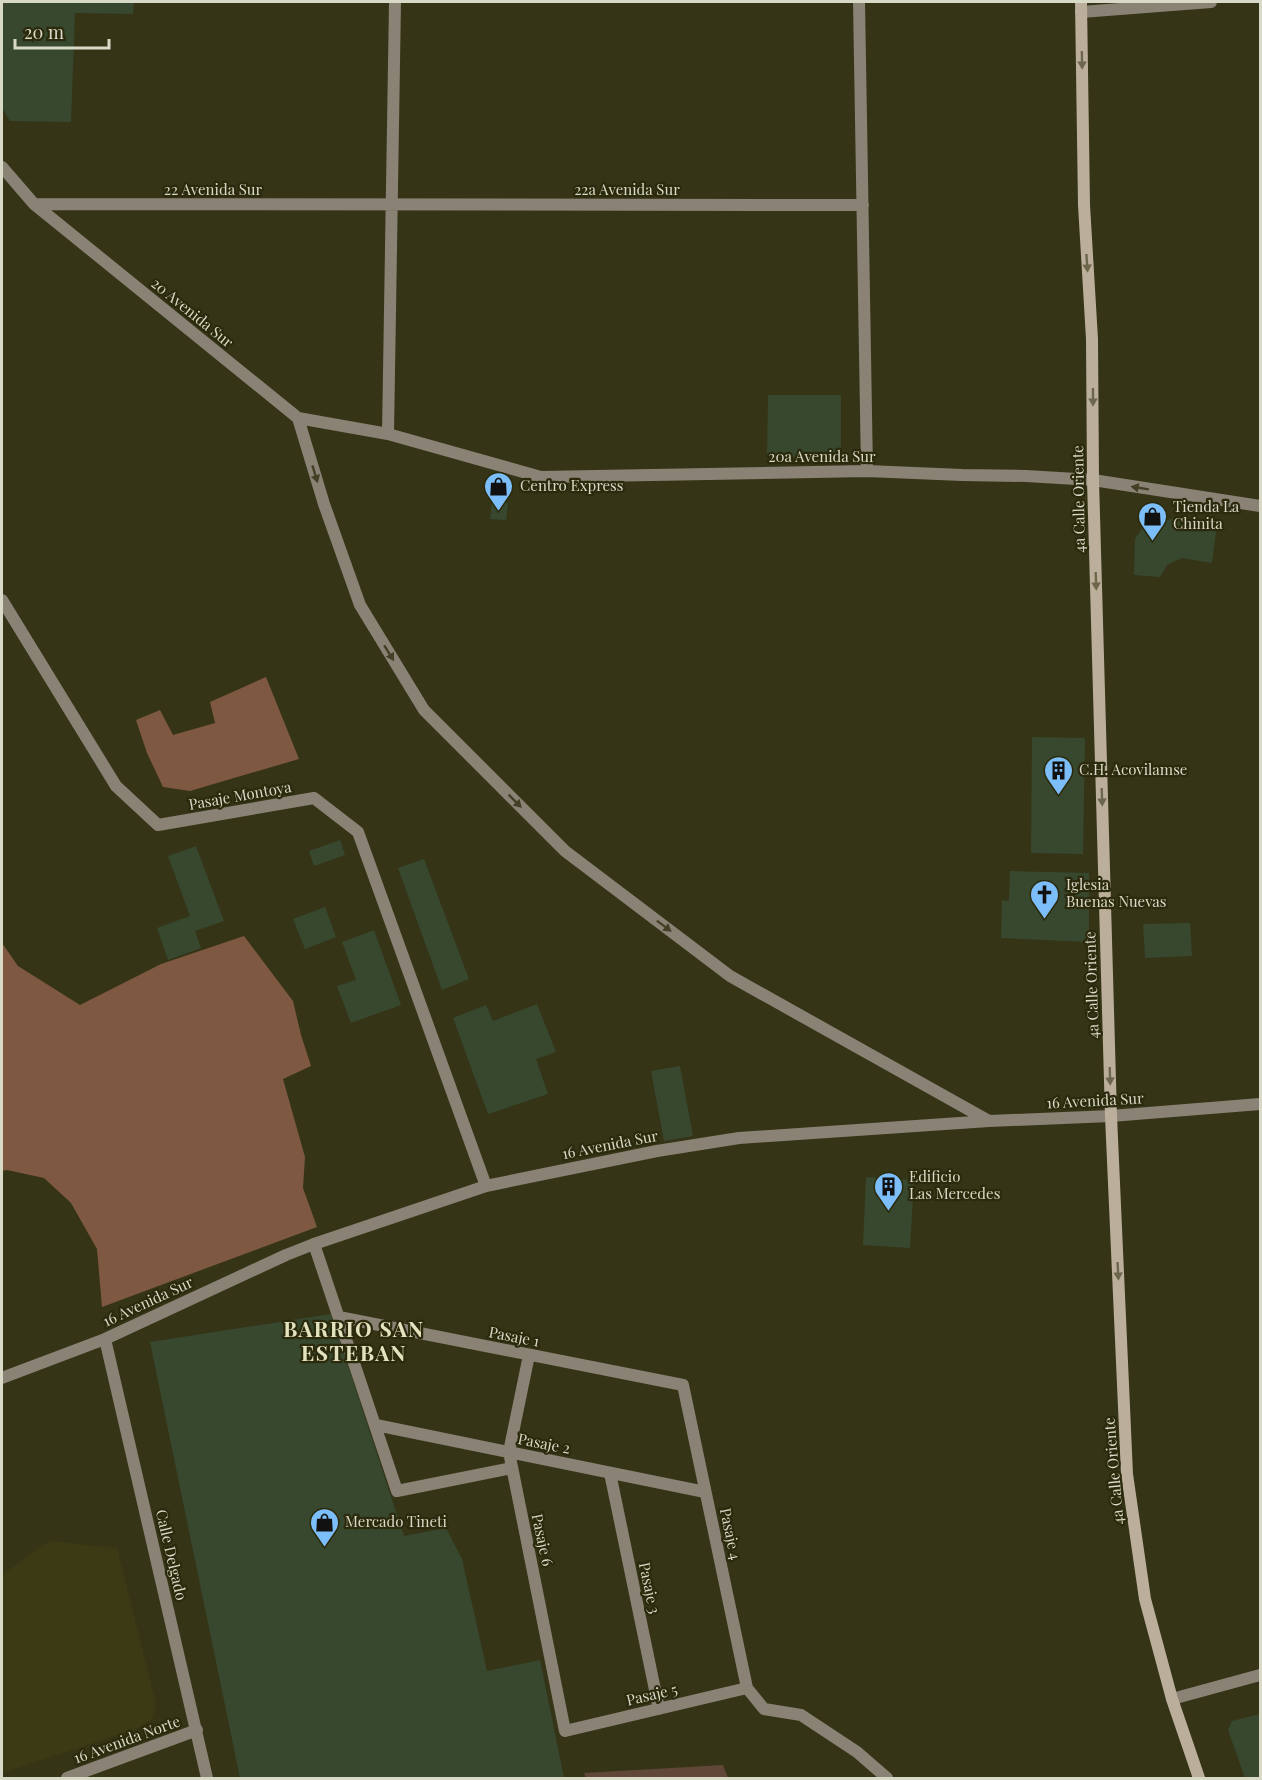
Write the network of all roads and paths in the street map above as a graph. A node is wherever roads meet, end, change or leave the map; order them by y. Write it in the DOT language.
graph roads {
  1 [pos="395,2"];
  2 [pos="859,2"];
  3 [pos="1211,2"];
  4 [pos="1081,7"];
  5 [pos="2,167"];
  6 [pos="34,204"];
  7 [pos="392,205"];
  8 [pos="863,206"];
  9 [pos="298,418"];
  10 [pos="388,434"];
  11 [pos="867,471"];
  12 [pos="1093,480"];
  13 [pos="1260,506"];
  14 [pos="2,600"];
  15 [pos="1260,1104"];
  16 [pos="1111,1116"];
  17 [pos="989,1121"];
  18 [pos="486,1186"];
  19 [pos="315,1244"];
  20 [pos="339,1317"];
  21 [pos="105,1339"];
  22 [pos="530,1355"];
  23 [pos="2,1378"];
  24 [pos="683,1385"];
  25 [pos="376,1425"];
  26 [pos="509,1452"];
  27 [pos="512,1468"];
  28 [pos="610,1473"];
  29 [pos="705,1492"];
  30 [pos="1260,1675"];
  31 [pos="747,1688"];
  32 [pos="1172,1699"];
  33 [pos="659,1709"];
  34 [pos="197,1730"];
  35 [pos="565,1731"];
  36 [pos="67,1779"];
  37 [pos="207,1779"];
  38 [pos="887,1779"];
  39 [pos="1199,1779"];
  1 -- 7 [label="street"];
  2 -- 8 [label="street"];
  3 -- 4 [label="street"];
  4 -- 12 [label="street, 4a Calle Oriente, one-way"];
  5 -- 6 [label="street, 20 Avenida Sur"];
  6 -- 7 [label="street, 22 Avenida Sur"];
  6 -- 9 [label="street, 20 Avenida Sur"];
  7 -- 8 [label="street, 22a Avenida Sur"];
  7 -- 10 [label="street"];
  8 -- 11 [label="street"];
  9 -- 10 [label="street, 20 Avenida Sur"];
  9 -- 17 [label="street, one-way"];
  10 -- 11 [label="street, 20a Avenida Sur"];
  11 -- 12 [label="street, 20a Avenida Sur"];
  13 -- 12 [label="street, 20a Avenida Sur, one-way"];
  12 -- 16 [label="street, 4a Calle Oriente, one-way"];
  14 -- 18 [label="street, Pasaje Montoya"];
  15 -- 16 [label="street, 16 Avenida Sur"];
  16 -- 17 [label="street, 16 Avenida Sur"];
  16 -- 32 [label="street, 4a Calle Oriente, one-way"];
  17 -- 18 [label="street, 16 Avenida Sur"];
  18 -- 19 [label="street, 16 Avenida Sur"];
  19 -- 20 [label="street"];
  19 -- 21 [label="street, 16 Avenida Sur"];
  20 -- 22 [label="street, Pasaje 1"];
  20 -- 25 [label="street"];
  21 -- 23 [label="street, 16 Avenida Sur"];
  21 -- 34 [label="street, Calle Delgado"];
  22 -- 24 [label="street, Pasaje 1"];
  22 -- 26 [label="street, Pasaje 6"];
  24 -- 29 [label="street, Pasaje 4"];
  25 -- 26 [label="street, Pasaje 2"];
  25 -- 27 [label="street"];
  26 -- 27 [label="street, Pasaje 6"];
  26 -- 28 [label="street, Pasaje 2"];
  27 -- 35 [label="street, Pasaje 6"];
  28 -- 29 [label="street, Pasaje 2"];
  28 -- 33 [label="street, Pasaje 3"];
  29 -- 31 [label="street, Pasaje 4"];
  30 -- 32 [label="street"];
  31 -- 33 [label="street, Pasaje 5"];
  31 -- 38 [label="street"];
  32 -- 39 [label="street, 4a Calle Oriente"];
  33 -- 35 [label="street, Pasaje 5"];
  34 -- 36 [label="street, 16 Avenida Norte"];
  34 -- 37 [label="street, Calle Delgado"];
}
